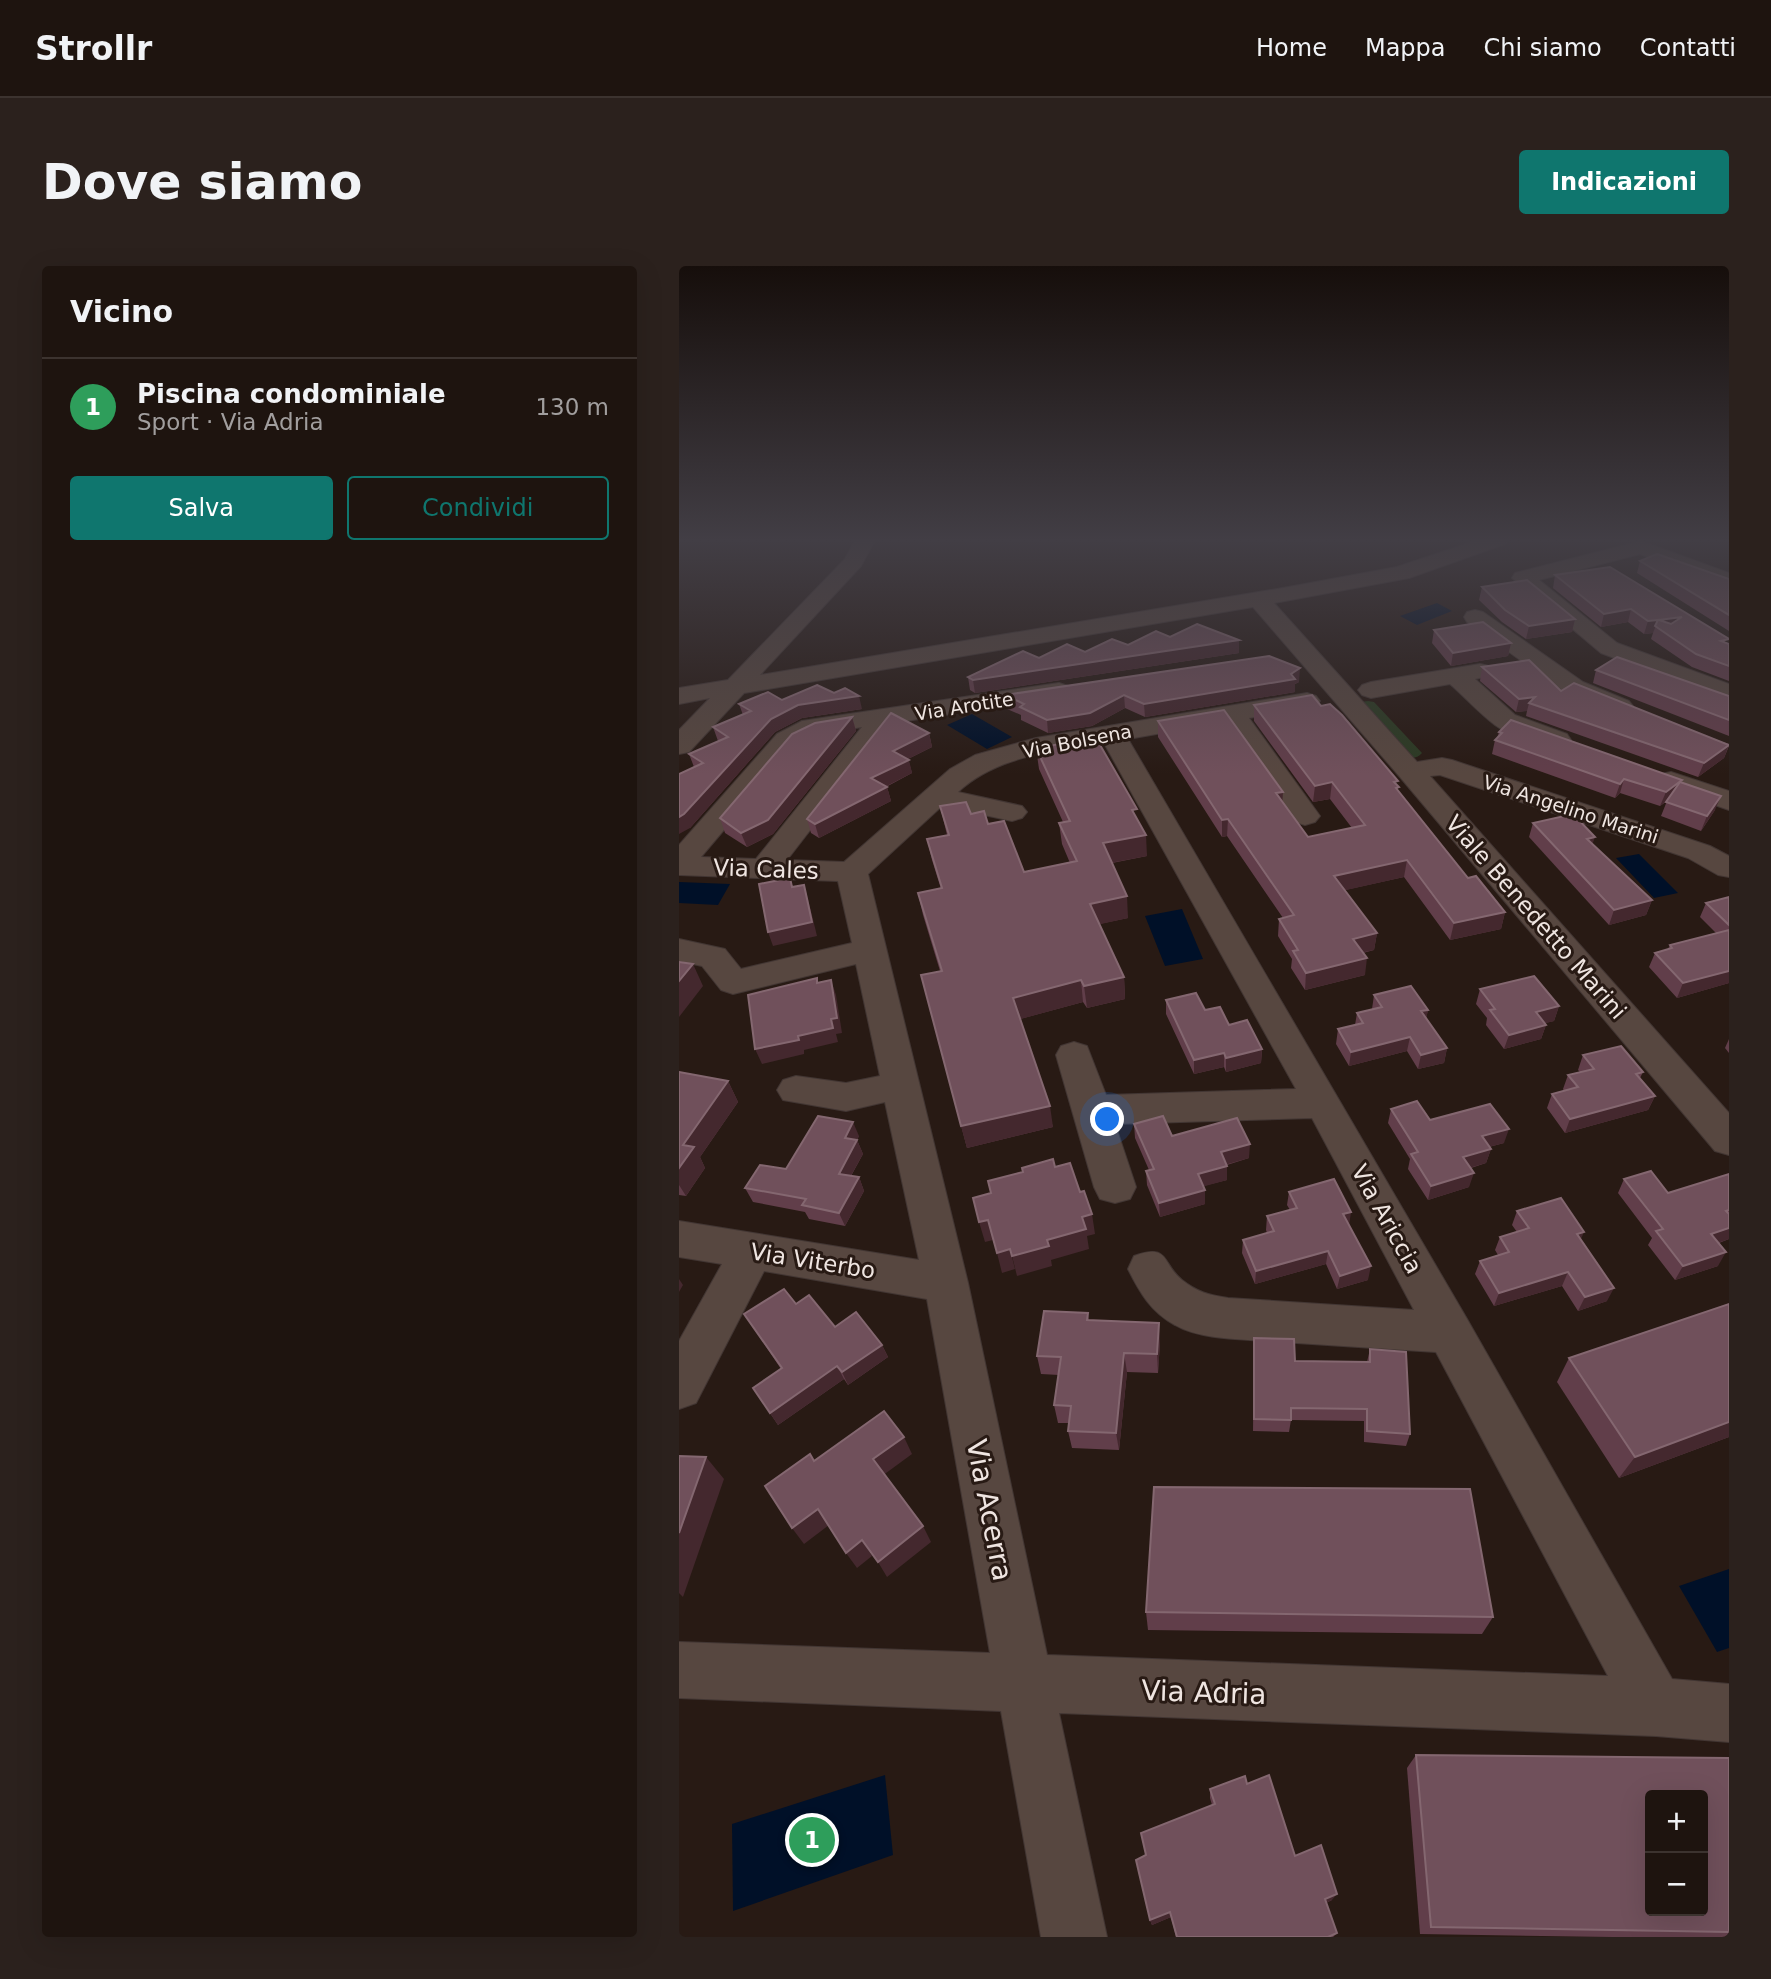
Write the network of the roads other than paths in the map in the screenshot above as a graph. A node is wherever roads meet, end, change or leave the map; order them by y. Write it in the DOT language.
graph roads {
  1 [pos="801,618"];
  2 [pos="1144,618"];
  3 [pos="1275,618"];
  4 [pos="1304,618"];
  5 [pos="1476,618"];
  6 [pos="1572,618"];
  7 [pos="1609,648"];
  8 [pos="1336,652"];
  9 [pos="1306,654"];
  10 [pos="1703,656"];
  11 [pos="1279,658"];
  12 [pos="1538,660"];
  13 [pos="1664,669"];
  14 [pos="1455,675"];
  15 [pos="737,686"];
  16 [pos="1355,686"];
  17 [pos="1088,687"];
  18 [pos="1729,693"];
  19 [pos="681,697"];
  20 [pos="1639,713"];
  21 [pos="1232,714"];
  22 [pos="883,718"];
  23 [pos="1397,719"];
  24 [pos="1112,734"];
  25 [pos="679,746"];
  26 [pos="1585,749"];
  27 [pos="1425,761"];
  28 [pos="1650,773"];
  29 [pos="939,797"];
  30 [pos="1729,801"];
  31 [pos="1012,812"];
  32 [pos="1305,816"];
  33 [pos="1729,845"];
  34 [pos="1699,852"];
  35 [pos="679,865"];
  36 [pos="765,868"];
  37 [pos="1729,869"];
  38 [pos="852,872"];
  39 [pos="679,950"];
  40 [pos="870,950"];
  41 [pos="1074,1055"];
  42 [pos="901,1084"];
  43 [pos="796,1090"];
  44 [pos="1323,1103"];
  45 [pos="1091,1110"];
  46 [pos="1729,1140"];
  47 [pos="1115,1187"];
  48 [pos="679,1239"];
  49 [pos="752,1251"];
  50 [pos="1150,1269"];
  51 [pos="946,1283"];
  52 [pos="1451,1333"];
  53 [pos="679,1387"];
  54 [pos="679,1671"];
  55 [pos="1024,1685"];
  56 [pos="1656,1707"];
  57 [pos="1729,1713"];
  58 [pos="1075,1937"];
  1 -- 15 [label="street"];
  2 -- 15 [label="street"];
  3 -- 9 [label="street"];
  4 -- 8 [label="street"];
  5 -- 12 [label="street"];
  6 -- 7 [label="street"];
  7 -- 12 [label="street, Via Bolsena"];
  7 -- 13 [label="street"];
  9 -- 11 [label="street"];
  9 -- 16 [label="street"];
  10 -- 13 [label="street"];
  12 -- 14 [label="street, Via Bolsena"];
  12 -- 20 [label="street"];
  13 -- 18 [label="street"];
  14 -- 16 [label="street, Via Bolsena"];
  14 -- 26 [label="street"];
  15 -- 19 [label="street"];
  15 -- 25 [label="street"];
  16 -- 21 [label="street, Via Bolsena"];
  16 -- 23 [label="street"];
  16 -- 27 [label="street, Viale Benedetto Marini"];
  17 -- 22 [label="street, Via Arotite"];
  21 -- 24 [label="street, Via Bolsena"];
  21 -- 32 [label="street"];
  22 -- 35 [label="street, Via Arotite"];
  22 -- 36 [label="street"];
  24 -- 29 [label="street, Via Bolsena"];
  24 -- 44 [label="street, Via Ariccia"];
  27 -- 34 [label="street, Via Angelino Marini"];
  27 -- 46 [label="street, Viale Benedetto Marini"];
  28 -- 30 [label="street"];
  29 -- 31 [label="street"];
  29 -- 38 [label="street, Via Bolsena"];
  33 -- 34 [label="street"];
  34 -- 37 [label="street, Via Angelino Marini"];
  35 -- 36 [label="street, Via Cales"];
  36 -- 38 [label="street, Via Cales"];
  38 -- 40 [label="street, Via Acerra"];
  39 -- 40 [label="street"];
  40 -- 42 [label="street, Via Acerra"];
  41 -- 45 [label="street"];
  42 -- 43 [label="street"];
  42 -- 51 [label="street, Via Acerra"];
  44 -- 45 [label="street"];
  44 -- 52 [label="street, Via Ariccia"];
  45 -- 47 [label="street"];
  48 -- 49 [label="street, Via Viterbo"];
  49 -- 51 [label="street, Via Viterbo"];
  49 -- 53 [label="street"];
  50 -- 52 [label="street"];
  51 -- 55 [label="street, Via Acerra"];
  52 -- 56 [label="street, Via Ariccia"];
  54 -- 55 [label="street, Via Adria"];
  55 -- 56 [label="street, Via Adria"];
  55 -- 58 [label="street, Via Acerra"];
  56 -- 57 [label="street, Via Adria"];
}
